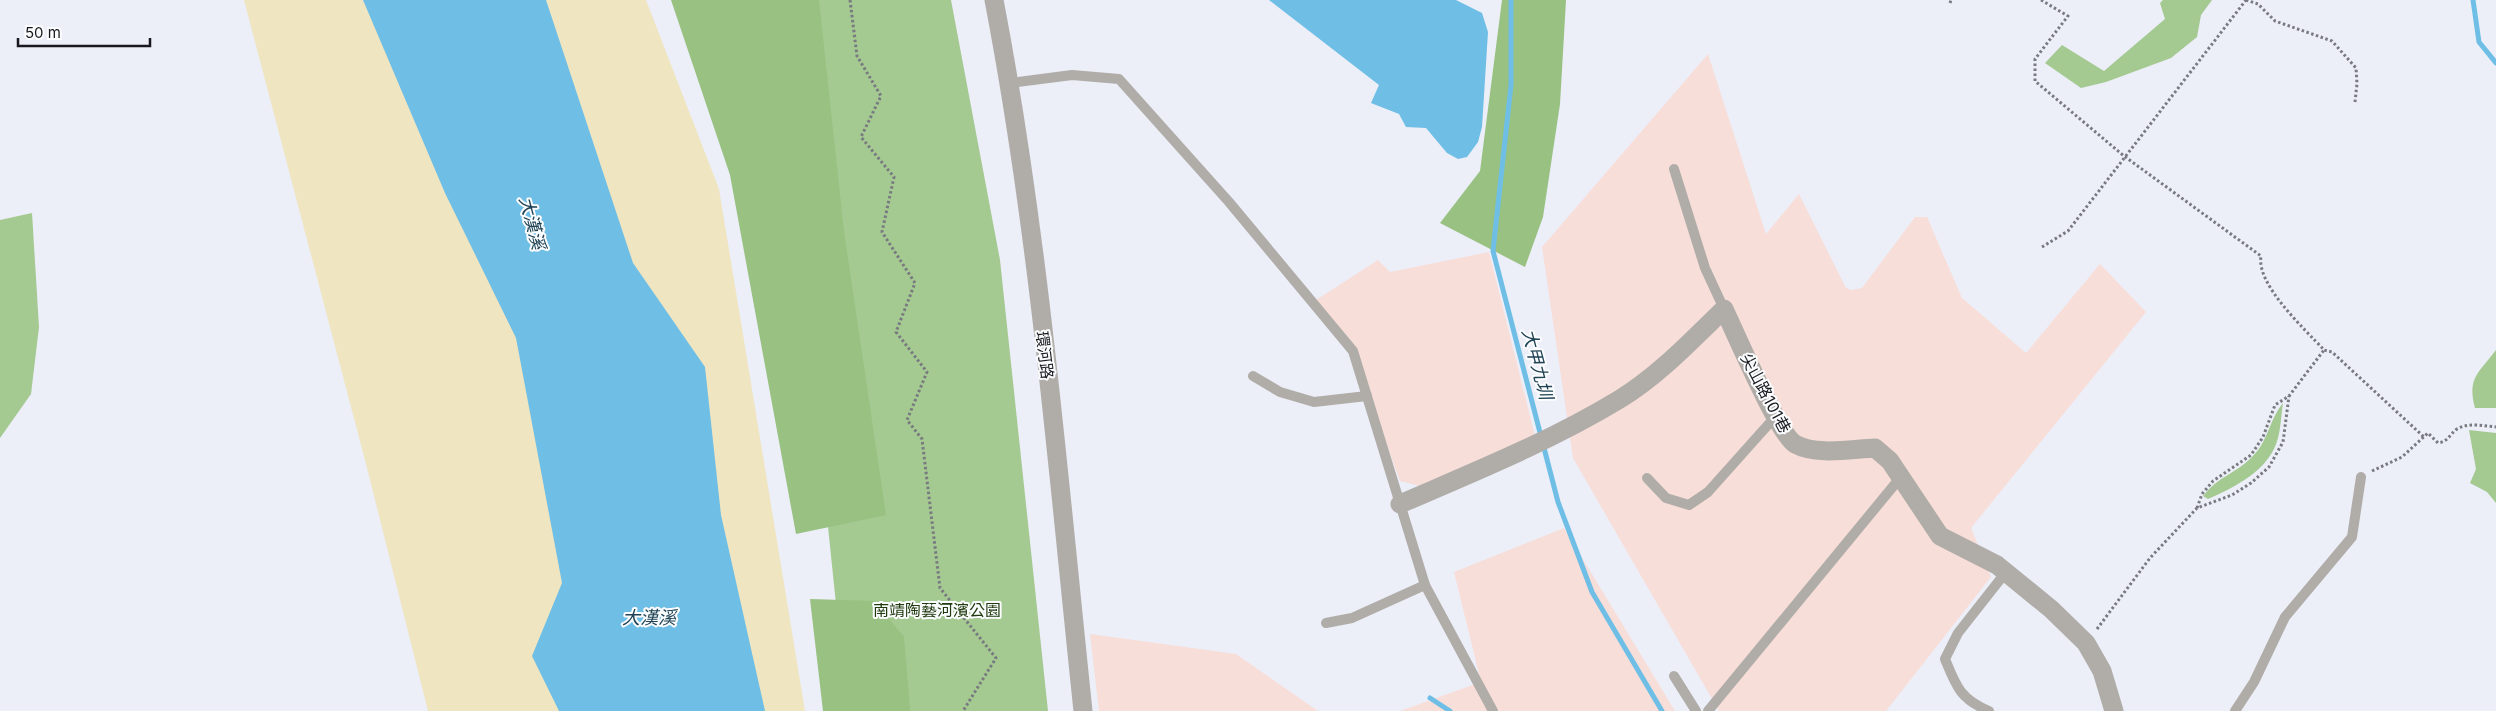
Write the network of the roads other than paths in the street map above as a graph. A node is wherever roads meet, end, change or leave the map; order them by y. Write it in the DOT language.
graph roads {
  1 [pos="994,0"];
  2 [pos="1010,83"];
  3 [pos="1674,169"];
  4 [pos="1724,309"];
  5 [pos="1253,376"];
  6 [pos="1367,396"];
  7 [pos="1775,418"];
  8 [pos="2361,477"];
  9 [pos="1647,478"];
  10 [pos="1900,478"];
  11 [pos="1400,504"];
  12 [pos="2006,572"];
  13 [pos="1425,585"];
  14 [pos="1326,623"];
  15 [pos="1674,676"];
  16 [pos="1083,711"];
  17 [pos="1493,711"];
  18 [pos="1696,711"];
  19 [pos="1708,711"];
  20 [pos="1988,711"];
  21 [pos="2114,711"];
  22 [pos="2235,711"];
  1 -- 2 [label="street, 環河路"];
  2 -- 6 [label="lane"];
  2 -- 16 [label="street, 環河路"];
  3 -- 4 [label="lane"];
  4 -- 7 [label="street, 尖山路101巷"];
  4 -- 11 [label="street"];
  5 -- 6 [label="lane"];
  6 -- 11 [label="lane"];
  7 -- 9 [label="lane"];
  7 -- 10 [label="street, 尖山路101巷"];
  8 -- 22 [label="lane"];
  10 -- 12 [label="street, 尖山路101巷"];
  10 -- 19 [label="lane"];
  11 -- 13 [label="lane"];
  12 -- 20 [label="lane"];
  12 -- 21 [label="street, 尖山路101巷"];
  13 -- 14 [label="lane"];
  13 -- 17 [label="lane"];
  15 -- 18 [label="lane"];
}
